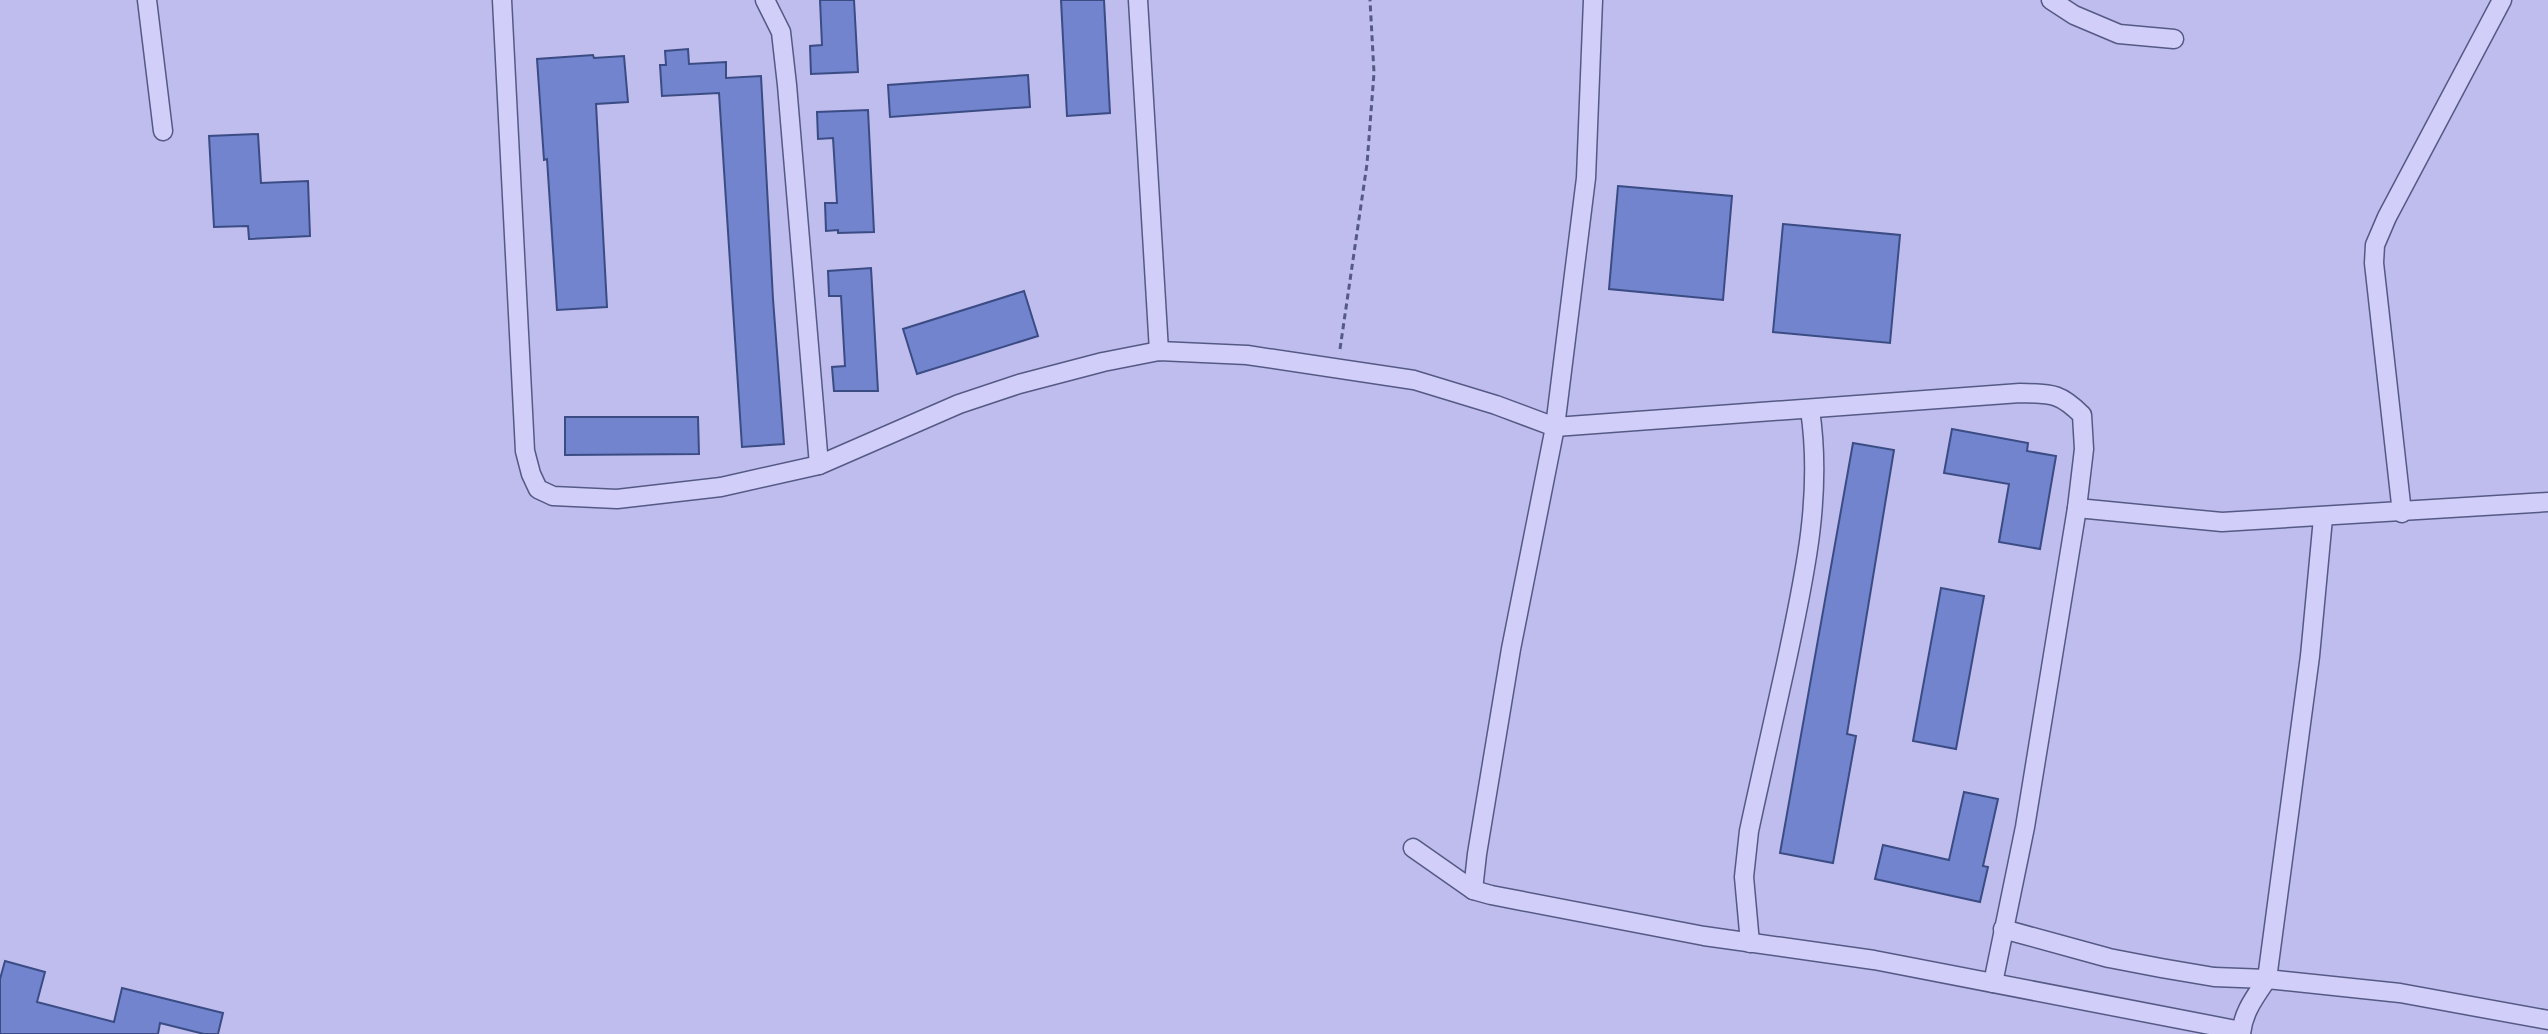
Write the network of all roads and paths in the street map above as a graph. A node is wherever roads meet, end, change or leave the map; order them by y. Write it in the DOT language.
graph roads {
  1 [pos="147,0"];
  2 [pos="502,0"];
  3 [pos="765,0"];
  4 [pos="1138,0"];
  5 [pos="1370,0"];
  6 [pos="1593,0"];
  7 [pos="2051,0"];
  8 [pos="2502,0"];
  9 [pos="2174,39"];
  10 [pos="163,131"];
  11 [pos="1159,351"];
  12 [pos="1337,368"];
  13 [pos="1810,410"];
  14 [pos="1555,427"];
  15 [pos="819,465"];
  16 [pos="2548,502"];
  17 [pos="2077,508"];
  18 [pos="2402,513"];
  19 [pos="2323,518"];
  20 [pos="1413,848"];
  21 [pos="1473,890"];
  22 [pos="2003,929"];
  23 [pos="1750,943"];
  24 [pos="2267,979"];
  25 [pos="1993,983"];
  26 [pos="2548,1020"];
  27 [pos="2241,1033"];
  1 -- 10 [label="street"];
  2 -- 15 [label="street"];
  3 -- 15 [label="street"];
  4 -- 11 [label="street"];
  5 -- 12 [label="path"];
  6 -- 14 [label="street"];
  7 -- 9 [label="street"];
  8 -- 18 [label="street"];
  11 -- 12 [label="street"];
  11 -- 15 [label="street"];
  12 -- 14 [label="street"];
  13 -- 14 [label="street"];
  13 -- 17 [label="street"];
  13 -- 23 [label="street"];
  14 -- 21 [label="street"];
  16 -- 18 [label="street"];
  17 -- 19 [label="street"];
  17 -- 22 [label="street"];
  18 -- 19 [label="street"];
  19 -- 24 [label="street"];
  20 -- 21 [label="street"];
  21 -- 23 [label="street"];
  22 -- 24 [label="street"];
  22 -- 25 [label="street"];
  23 -- 25 [label="street"];
  24 -- 26 [label="street"];
  24 -- 27 [label="street"];
  25 -- 27 [label="street"];
}
